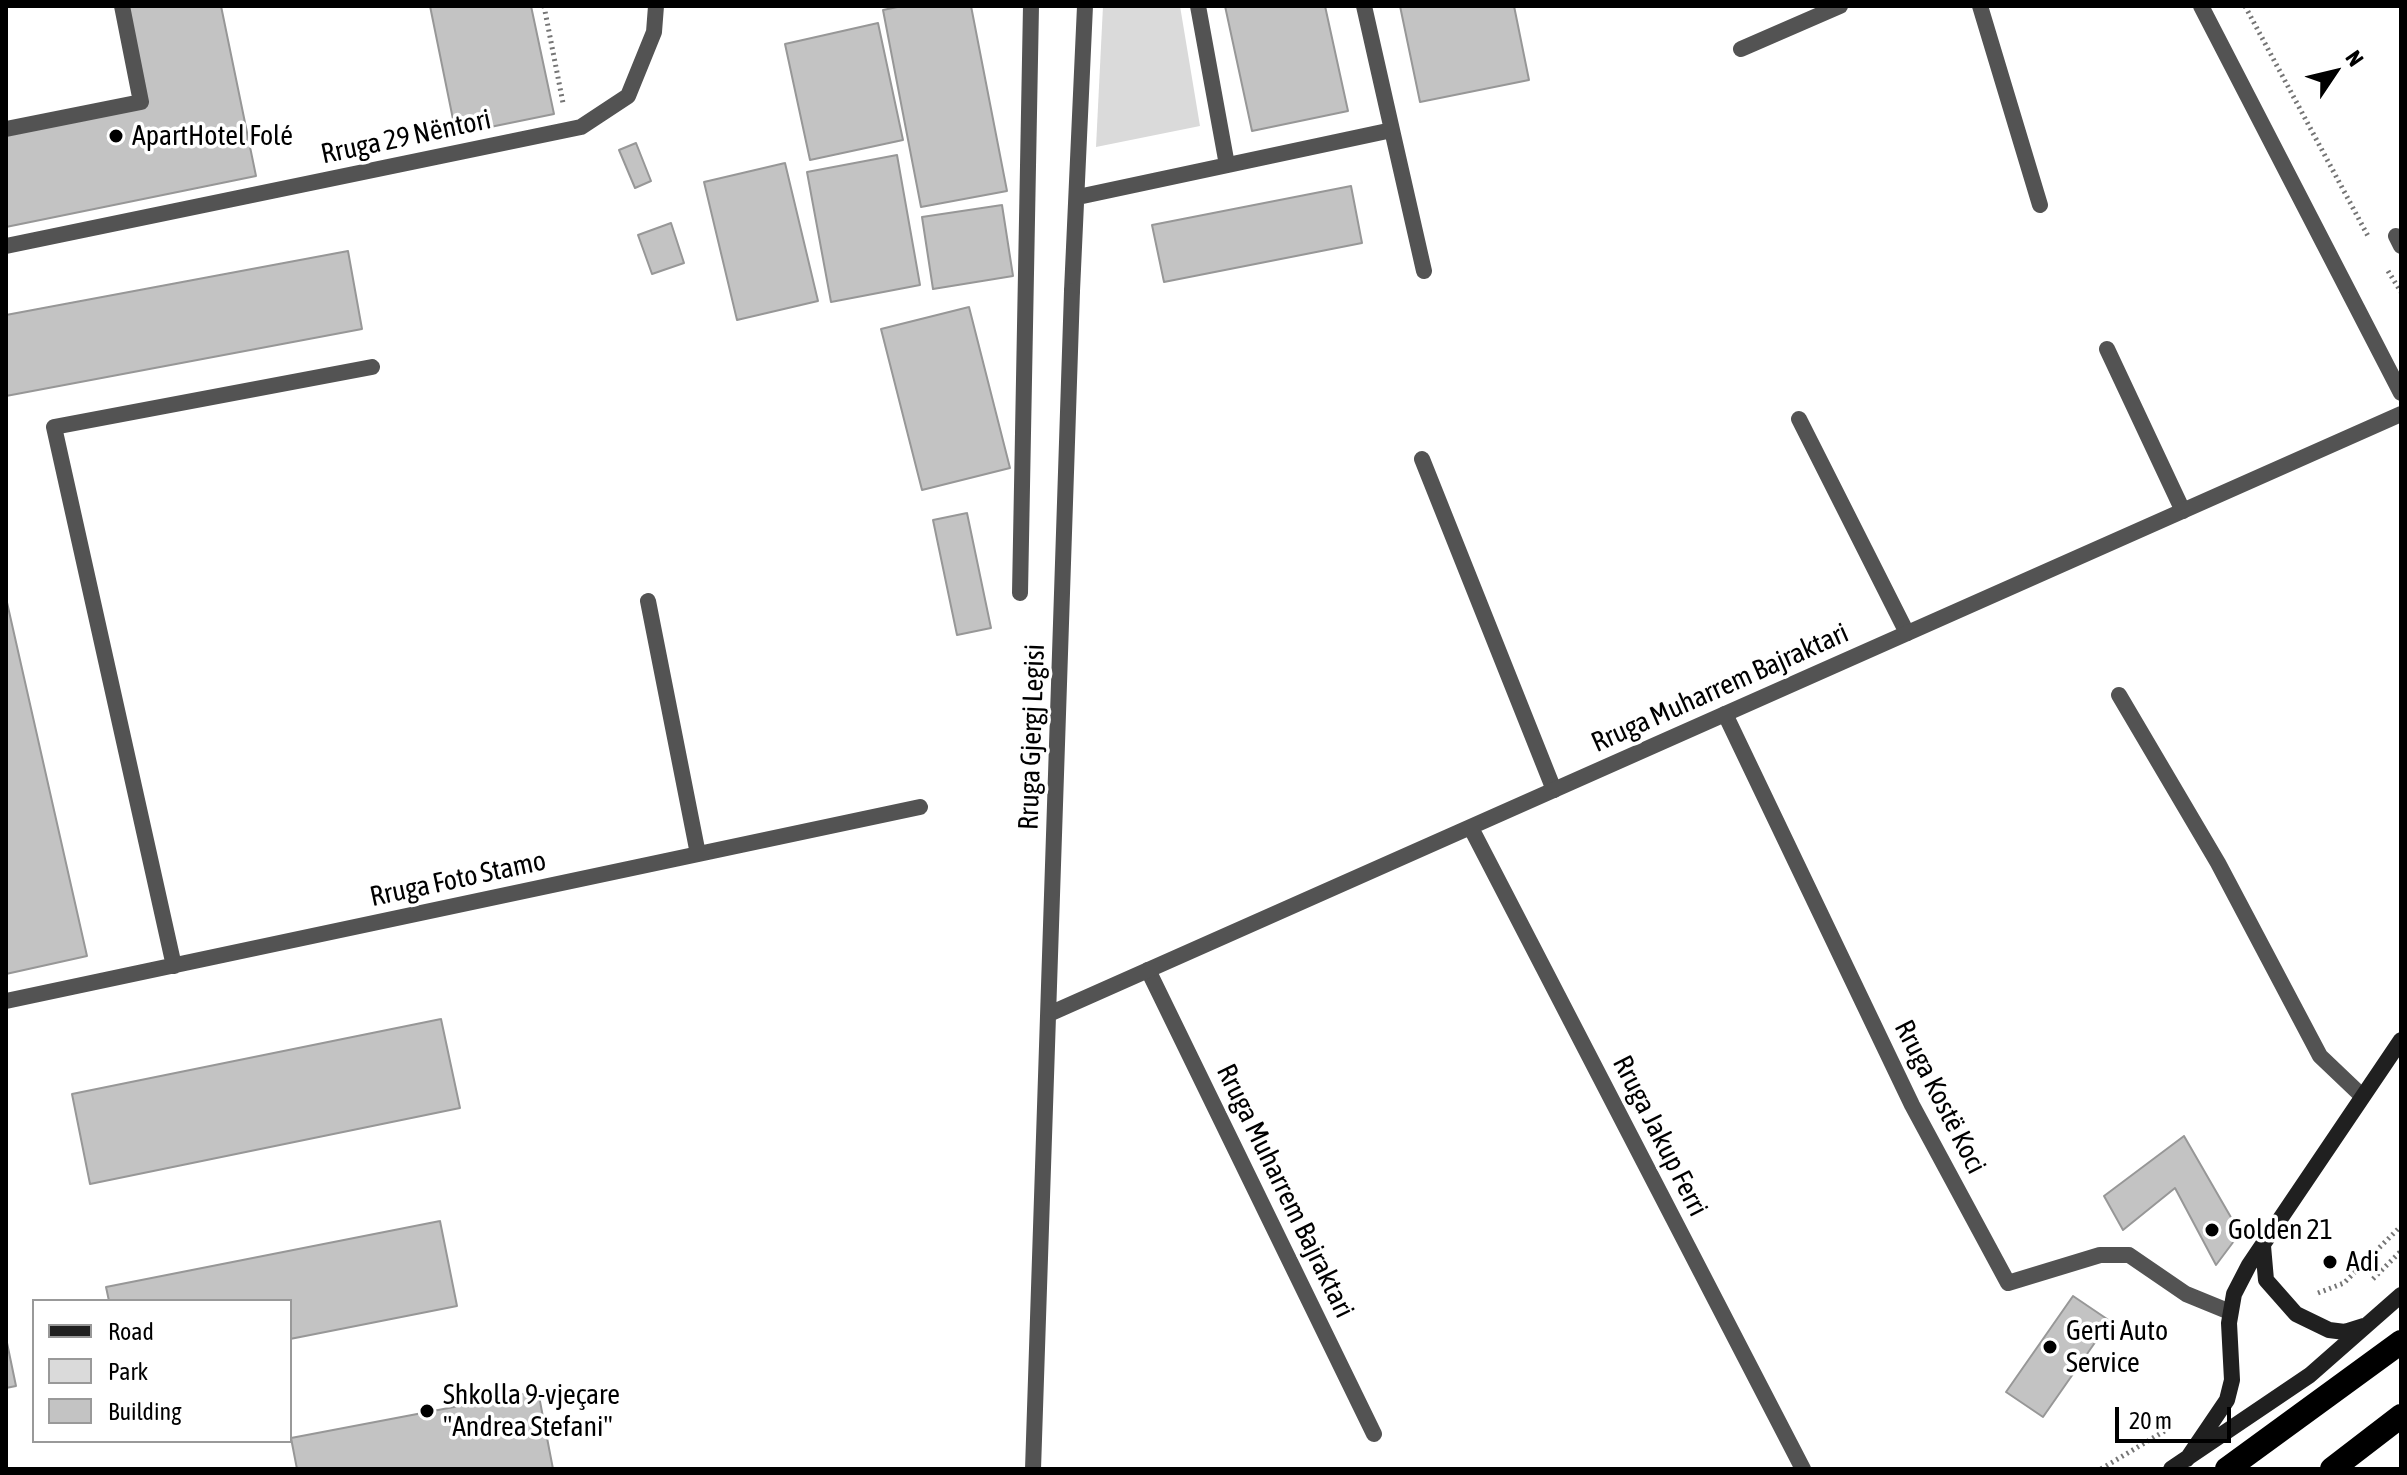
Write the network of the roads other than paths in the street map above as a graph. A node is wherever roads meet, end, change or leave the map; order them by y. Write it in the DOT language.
graph roads {
  1 [pos="122,6"];
  2 [pos="656,6"];
  3 [pos="1031,6"];
  4 [pos="1085,6"];
  5 [pos="1198,6"];
  6 [pos="1364,6"];
  7 [pos="1840,6"];
  8 [pos="1980,6"];
  9 [pos="2201,6"];
  10 [pos="1741,49"];
  11 [pos="6,129"];
  12 [pos="1392,130"];
  13 [pos="1227,165"];
  14 [pos="1078,197"];
  15 [pos="2040,205"];
  16 [pos="6,246"];
  17 [pos="1424,271"];
  18 [pos="2107,349"];
  19 [pos="372,367"];
  20 [pos="2401,393"];
  21 [pos="2401,414"];
  22 [pos="1799,419"];
  23 [pos="1422,459"];
  24 [pos="2183,511"];
  25 [pos="1020,593"];
  26 [pos="648,601"];
  27 [pos="1907,633"];
  28 [pos="2119,695"];
  29 [pos="1725,714"];
  30 [pos="1554,790"];
  31 [pos="920,807"];
  32 [pos="1471,828"];
  33 [pos="698,854"];
  34 [pos="174,966"];
  35 [pos="1148,970"];
  36 [pos="6,1001"];
  37 [pos="1049,1014"];
  38 [pos="2401,1040"];
  39 [pos="2362,1096"];
  40 [pos="2263,1245"];
  41 [pos="2401,1295"];
  42 [pos="2230,1312"];
  43 [pos="2373,1322"];
  44 [pos="2401,1342"];
  45 [pos="2401,1416"];
  46 [pos="1374,1434"];
  47 [pos="2187,1459"];
  48 [pos="2340,1464"];
  49 [pos="1033,1469"];
  50 [pos="1803,1469"];
  51 [pos="2171,1469"];
  52 [pos="2227,1469"];
  53 [pos="2314,1469"];
  1 -- 11 [label="street"];
  2 -- 16 [label="street, Rruga 29 Nëntori"];
  3 -- 25 [label="street"];
  4 -- 14 [label="street, Rruga Gjergj Legisi"];
  5 -- 13 [label="street"];
  6 -- 12 [label="street"];
  7 -- 10 [label="street"];
  8 -- 15 [label="street"];
  9 -- 20 [label="street"];
  12 -- 13 [label="street"];
  12 -- 17 [label="street"];
  13 -- 14 [label="street"];
  14 -- 37 [label="street, Rruga Gjergj Legisi"];
  18 -- 24 [label="street"];
  19 -- 34 [label="street"];
  21 -- 24 [label="street, Rruga Muharrem Bajraktari"];
  22 -- 27 [label="street"];
  23 -- 30 [label="street"];
  24 -- 27 [label="street, Rruga Muharrem Bajraktari"];
  26 -- 33 [label="street"];
  27 -- 29 [label="street, Rruga Muharrem Bajraktari"];
  28 -- 39 [label="street"];
  29 -- 30 [label="street, Rruga Muharrem Bajraktari"];
  29 -- 42 [label="street, Rruga Kostë Koci"];
  30 -- 32 [label="street, Rruga Muharrem Bajraktari"];
  31 -- 33 [label="street, Rruga Foto Stamo"];
  32 -- 35 [label="street, Rruga Muharrem Bajraktari"];
  32 -- 50 [label="street, Rruga Jakup Ferri"];
  33 -- 34 [label="street, Rruga Foto Stamo"];
  34 -- 36 [label="street, Rruga Foto Stamo"];
  35 -- 37 [label="street, Rruga Muharrem Bajraktari"];
  35 -- 46 [label="street, Rruga Muharrem Bajraktari"];
  37 -- 49 [label="street, Rruga Gjergj Legisi"];
  38 -- 39 [label="main road"];
  39 -- 40 [label="main road"];
  40 -- 42 [label="main road"];
  40 -- 43 [label="main road"];
  41 -- 43 [label="main road"];
  42 -- 47 [label="main road"];
  43 -- 47 [label="main road"];
  44 -- 52 [label="highway"];
  45 -- 48 [label="highway"];
  47 -- 51 [label="main road"];
  48 -- 53 [label="highway"];
}
